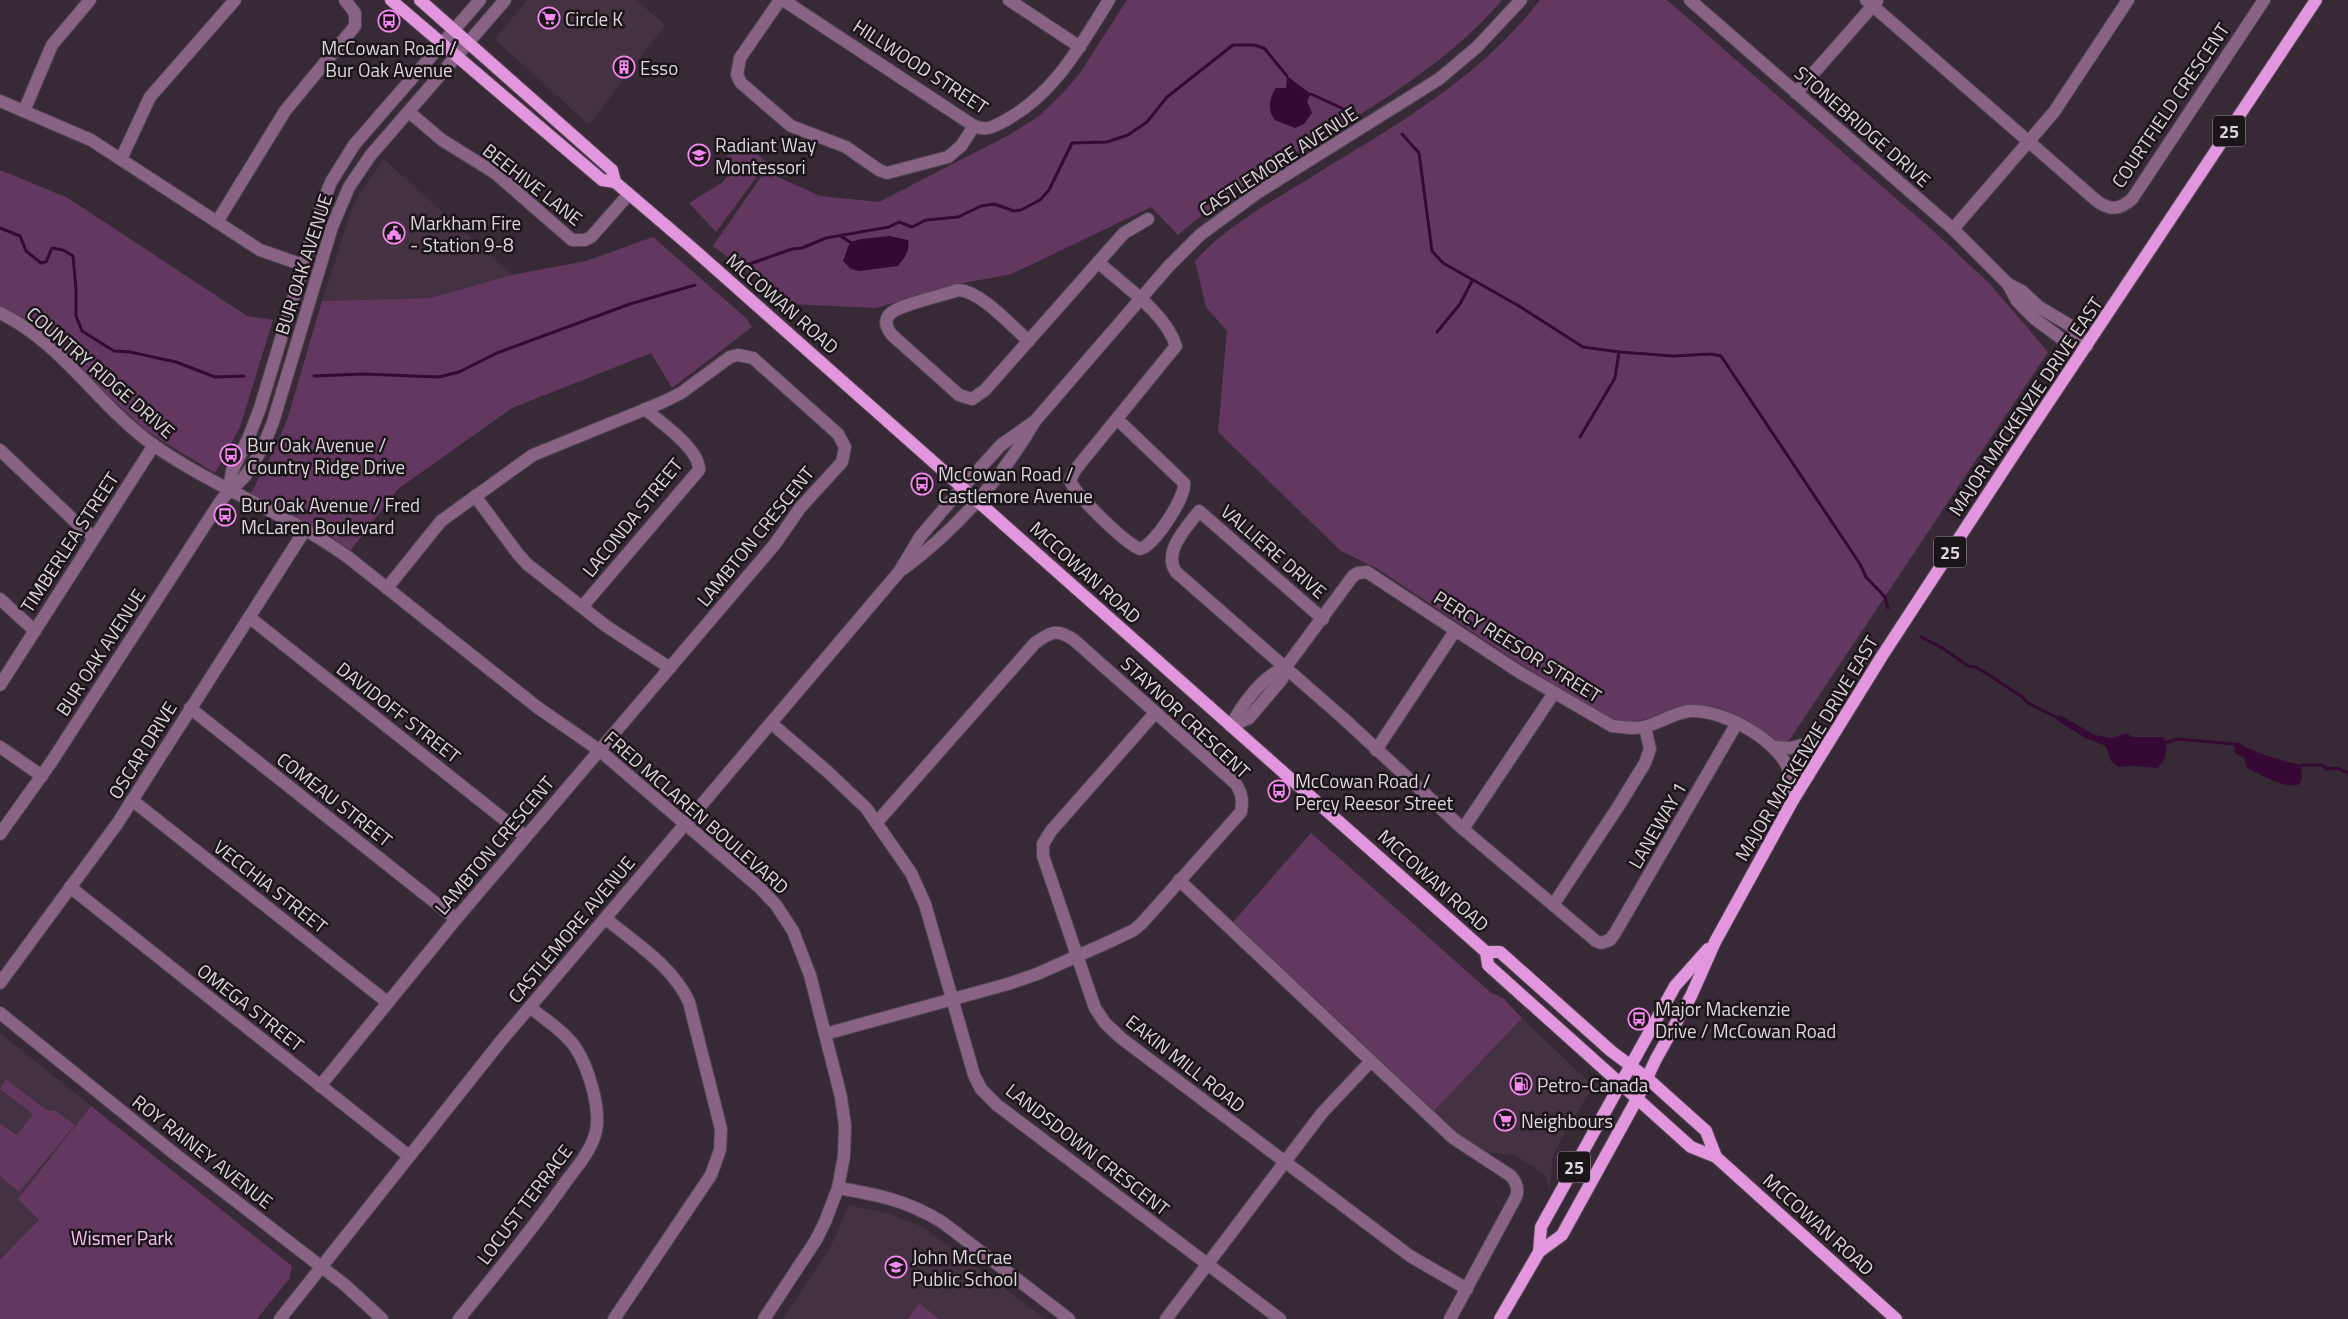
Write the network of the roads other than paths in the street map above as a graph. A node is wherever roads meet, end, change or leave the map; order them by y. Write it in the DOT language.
graph roads {
  1 [pos="90,0"];
  2 [pos="235,0"];
  3 [pos="344,0"];
  4 [pos="391,0"];
  5 [pos="420,0"];
  6 [pos="480,0"];
  7 [pos="505,0"];
  8 [pos="782,0"];
  9 [pos="1010,0"];
  10 [pos="1110,0"];
  11 [pos="1521,0"];
  12 [pos="1690,0"];
  13 [pos="2128,0"];
  14 [pos="2264,0"];
  15 [pos="2316,0"];
  16 [pos="1872,2"];
  17 [pos="454,30"];
  18 [pos="468,43"];
  19 [pos="441,44"];
  20 [pos="1080,47"];
  21 [pos="456,57"];
  22 [pos="1796,93"];
  23 [pos="0,101"];
  24 [pos="24,111"];
  25 [pos="409,112"];
  26 [pos="974,126"];
  27 [pos="2029,141"];
  28 [pos="121,159"];
  29 [pos="615,182"];
  30 [pos="629,194"];
  31 [pos="1148,219"];
  32 [pos="217,222"];
  33 [pos="1952,228"];
  34 [pos="1098,262"];
  35 [pos="303,265"];
  36 [pos="1140,300"];
  37 [pos="0,314"];
  38 [pos="1029,341"];
  39 [pos="2087,346"];
  40 [pos="645,409"];
  41 [pos="1117,419"];
  42 [pos="1035,421"];
  43 [pos="154,445"];
  44 [pos="0,450"];
  45 [pos="962,488"];
  46 [pos="229,489"];
  47 [pos="476,496"];
  48 [pos="976,500"];
  49 [pos="305,530"];
  50 [pos="94,537"];
  51 [pos="899,572"];
  52 [pos="387,588"];
  53 [pos="0,599"];
  54 [pos="582,607"];
  55 [pos="249,617"];
  56 [pos="1323,619"];
  57 [pos="35,631"];
  58 [pos="1456,631"];
  59 [pos="670,668"];
  60 [pos="1285,668"];
  61 [pos="0,685"];
  62 [pos="1554,693"];
  63 [pos="190,708"];
  64 [pos="1155,713"];
  65 [pos="771,723"];
  66 [pos="1737,723"];
  67 [pos="1231,726"];
  68 [pos="1645,727"];
  69 [pos="1831,738"];
  70 [pos="0,747"];
  71 [pos="1774,747"];
  72 [pos="599,750"];
  73 [pos="1376,750"];
  74 [pos="42,776"];
  75 [pos="132,800"];
  76 [pos="1793,800"];
  77 [pos="877,822"];
  78 [pos="685,823"];
  79 [pos="1463,829"];
  80 [pos="0,834"];
  81 [pos="525,836"];
  82 [pos="1179,880"];
  83 [pos="70,887"];
  84 [pos="1553,905"];
  85 [pos="456,918"];
  86 [pos="605,918"];
  87 [pos="1715,942"];
  88 [pos="1486,952"];
  89 [pos="1078,956"];
  90 [pos="0,983"];
  91 [pos="952,1000"];
  92 [pos="387,1002"];
  93 [pos="530,1007"];
  94 [pos="0,1013"];
  95 [pos="826,1034"];
  96 [pos="1370,1061"];
  97 [pos="1631,1065"];
  98 [pos="1647,1078"];
  99 [pos="1620,1084"];
  100 [pos="320,1086"];
  101 [pos="1637,1099"];
  102 [pos="409,1156"];
  103 [pos="1716,1157"];
  104 [pos="1284,1162"];
  105 [pos="838,1188"];
  106 [pos="1539,1252"];
  107 [pos="1207,1264"];
  108 [pos="321,1267"];
  109 [pos="1467,1289"];
  110 [pos="280,1319"];
  111 [pos="382,1319"];
  112 [pos="460,1319"];
  113 [pos="614,1319"];
  114 [pos="764,1319"];
  115 [pos="1069,1319"];
  116 [pos="1166,1319"];
  117 [pos="1280,1319"];
  118 [pos="1450,1319"];
  119 [pos="1500,1319"];
  120 [pos="1896,1319"];
  1 -- 24 [label="street"];
  2 -- 28 [label="street"];
  3 -- 32 [label="street"];
  4 -- 19 [label="main road, MCCOWAN ROAD"];
  5 -- 17 [label="main road, MCCOWAN ROAD"];
  6 -- 17 [label="street, BUR OAK AVENUE"];
  7 -- 18 [label="street, BUR OAK AVENUE"];
  8 -- 26 [label="street, HILLWOOD STREET"];
  8 -- 26 [label="street"];
  9 -- 20 [label="street"];
  10 -- 20 [label="street, HILLWOOD STREET"];
  11 -- 36 [label="street, CASTLEMORE AVENUE"];
  12 -- 22 [label="street, STONEBRIDGE DRIVE"];
  13 -- 27 [label="street"];
  14 -- 27 [label="street, COURTFIELD CRESCENT"];
  15 -- 39 [label="main road, MAJOR MACKENZIE DRIVE EAST / 25"];
  16 -- 22 [label="street"];
  16 -- 27 [label="street"];
  17 -- 18 [label="main road, MCCOWAN ROAD"];
  17 -- 19 [label="street, BUR OAK AVENUE"];
  18 -- 21 [label="street, BUR OAK AVENUE"];
  18 -- 29 [label="main road, MCCOWAN ROAD"];
  19 -- 21 [label="main road, MCCOWAN ROAD"];
  19 -- 35 [label="street, BUR OAK AVENUE"];
  20 -- 26 [label="street, HILLWOOD STREET"];
  21 -- 25 [label="street, BUR OAK AVENUE"];
  21 -- 29 [label="main road, MCCOWAN ROAD"];
  22 -- 33 [label="street, STONEBRIDGE DRIVE"];
  23 -- 24 [label="street"];
  24 -- 28 [label="street"];
  25 -- 30 [label="street, BEEHIVE LANE"];
  25 -- 46 [label="street, BUR OAK AVENUE"];
  27 -- 33 [label="street"];
  28 -- 32 [label="street"];
  29 -- 30 [label="main road, MCCOWAN ROAD"];
  30 -- 45 [label="main road, MCCOWAN ROAD"];
  31 -- 34 [label="street"];
  32 -- 35 [label="street"];
  33 -- 39 [label="street, STONEBRIDGE DRIVE"];
  34 -- 36 [label="street"];
  34 -- 38 [label="street"];
  35 -- 46 [label="street, BUR OAK AVENUE"];
  36 -- 41 [label="street"];
  36 -- 42 [label="street, CASTLEMORE AVENUE"];
  37 -- 43 [label="street, COUNTRY RIDGE DRIVE"];
  38 -- 38 [label="street"];
  39 -- 69 [label="main road, MAJOR MACKENZIE DRIVE EAST / 25"];
  40 -- 47 [label="street, LAMBTON CRESCENT"];
  40 -- 54 [label="street, LACONDA STREET"];
  40 -- 59 [label="street, LAMBTON CRESCENT"];
  41 -- 41 [label="street"];
  42 -- 45 [label="street, CASTLEMORE AVENUE"];
  42 -- 48 [label="street, CASTLEMORE AVENUE"];
  43 -- 46 [label="street, COUNTRY RIDGE DRIVE"];
  43 -- 50 [label="street, TIMBERLEA STREET"];
  44 -- 50 [label="street"];
  45 -- 48 [label="main road, MCCOWAN ROAD"];
  45 -- 51 [label="street, CASTLEMORE AVENUE"];
  46 -- 49 [label="street, FRED MCLAREN BOULEVARD"];
  46 -- 74 [label="street, BUR OAK AVENUE"];
  47 -- 52 [label="street, LAMBTON CRESCENT"];
  47 -- 54 [label="street"];
  48 -- 51 [label="street, CASTLEMORE AVENUE"];
  48 -- 67 [label="main road, MCCOWAN ROAD"];
  49 -- 52 [label="street, FRED MCLAREN BOULEVARD"];
  49 -- 55 [label="street, OSCAR DRIVE"];
  50 -- 57 [label="street, TIMBERLEA STREET"];
  51 -- 65 [label="street, CASTLEMORE AVENUE"];
  52 -- 72 [label="street, FRED MCLAREN BOULEVARD"];
  53 -- 57 [label="street"];
  54 -- 59 [label="street"];
  55 -- 63 [label="street, OSCAR DRIVE"];
  55 -- 81 [label="street, DAVIDOFF STREET"];
  56 -- 58 [label="street, PERCY REESOR STREET"];
  56 -- 60 [label="street, PERCY REESOR STREET"];
  56 -- 60 [label="street, VALLIERE DRIVE"];
  57 -- 61 [label="street, TIMBERLEA STREET"];
  58 -- 62 [label="street, PERCY REESOR STREET"];
  58 -- 73 [label="street"];
  59 -- 72 [label="street, LAMBTON CRESCENT"];
  60 -- 67 [label="street, PERCY REESOR STREET"];
  60 -- 73 [label="street"];
  62 -- 68 [label="street, PERCY REESOR STREET"];
  62 -- 79 [label="street"];
  63 -- 75 [label="street, OSCAR DRIVE"];
  63 -- 85 [label="street, COMEAU STREET"];
  64 -- 77 [label="street, STAYNOR CRESCENT"];
  64 -- 82 [label="street, STAYNOR CRESCENT"];
  64 -- 89 [label="street, EAKIN MILL ROAD"];
  65 -- 77 [label="street, LANDSDOWN CRESCENT"];
  65 -- 78 [label="street, CASTLEMORE AVENUE"];
  66 -- 68 [label="street, PERCY REESOR STREET"];
  66 -- 71 [label="street, PERCY REESOR STREET"];
  66 -- 84 [label="street, LANEWAY 1"];
  67 -- 88 [label="main road, MCCOWAN ROAD"];
  68 -- 84 [label="street"];
  69 -- 71 [label="street"];
  69 -- 76 [label="main road, MAJOR MACKENZIE DRIVE EAST / 25"];
  70 -- 74 [label="street"];
  71 -- 76 [label="street, PERCY REESOR STREET"];
  72 -- 78 [label="street, FRED MCLAREN BOULEVARD"];
  72 -- 81 [label="street, LAMBTON CRESCENT"];
  73 -- 79 [label="street"];
  74 -- 80 [label="street, BUR OAK AVENUE"];
  75 -- 83 [label="street, OSCAR DRIVE"];
  75 -- 92 [label="street, VECCHIA STREET"];
  76 -- 87 [label="main road, MAJOR MACKENZIE DRIVE EAST / 25"];
  77 -- 91 [label="street, LANDSDOWN CRESCENT"];
  78 -- 86 [label="street, CASTLEMORE AVENUE"];
  78 -- 95 [label="street, FRED MCLAREN BOULEVARD"];
  79 -- 84 [label="street"];
  81 -- 85 [label="street, LAMBTON CRESCENT"];
  82 -- 89 [label="street, STAYNOR CRESCENT"];
  82 -- 96 [label="street"];
  83 -- 90 [label="street, OSCAR DRIVE"];
  83 -- 100 [label="street, OMEGA STREET"];
  85 -- 92 [label="street, LAMBTON CRESCENT"];
  86 -- 93 [label="street, CASTLEMORE AVENUE"];
  86 -- 113 [label="street"];
  87 -- 97 [label="main road, MAJOR MACKENZIE DRIVE EAST / 25"];
  87 -- 98 [label="main road, MAJOR MACKENZIE DRIVE EAST / 25"];
  88 -- 97 [label="main road, MCCOWAN ROAD"];
  88 -- 99 [label="main road, MCCOWAN ROAD"];
  89 -- 91 [label="street, STAYNOR CRESCENT"];
  89 -- 104 [label="street, EAKIN MILL ROAD"];
  91 -- 95 [label="street, STAYNOR CRESCENT"];
  91 -- 107 [label="street, LANDSDOWN CRESCENT"];
  92 -- 100 [label="street, LAMBTON CRESCENT"];
  93 -- 102 [label="street, CASTLEMORE AVENUE"];
  93 -- 112 [label="street, LOCUST TERRACE"];
  94 -- 108 [label="street, ROY RAINEY AVENUE"];
  95 -- 105 [label="street, FRED MCLAREN BOULEVARD"];
  96 -- 104 [label="street"];
  96 -- 109 [label="street"];
  97 -- 98 [label="main road, MCCOWAN ROAD"];
  97 -- 99 [label="main road, MAJOR MACKENZIE DRIVE EAST / 25"];
  98 -- 101 [label="main road, MAJOR MACKENZIE DRIVE EAST / 25"];
  98 -- 103 [label="main road, MCCOWAN ROAD"];
  99 -- 101 [label="main road, MCCOWAN ROAD"];
  99 -- 106 [label="main road, MAJOR MACKENZIE DRIVE EAST / 25"];
  100 -- 102 [label="street, OMEGA STREET"];
  101 -- 103 [label="main road, MCCOWAN ROAD"];
  101 -- 106 [label="main road, MAJOR MACKENZIE DRIVE EAST / 25"];
  102 -- 108 [label="street, CASTLEMORE AVENUE"];
  103 -- 120 [label="main road, MCCOWAN ROAD"];
  104 -- 107 [label="street"];
  104 -- 109 [label="street, EAKIN MILL ROAD"];
  105 -- 114 [label="street, FRED MCLAREN BOULEVARD"];
  105 -- 115 [label="street"];
  106 -- 119 [label="main road, MAJOR MACKENZIE DRIVE EAST / 25"];
  107 -- 116 [label="street"];
  107 -- 117 [label="street, LANDSDOWN CRESCENT"];
  108 -- 110 [label="street, CASTLEMORE AVENUE"];
  108 -- 111 [label="street, ROY RAINEY AVENUE"];
  109 -- 118 [label="street"];
}
